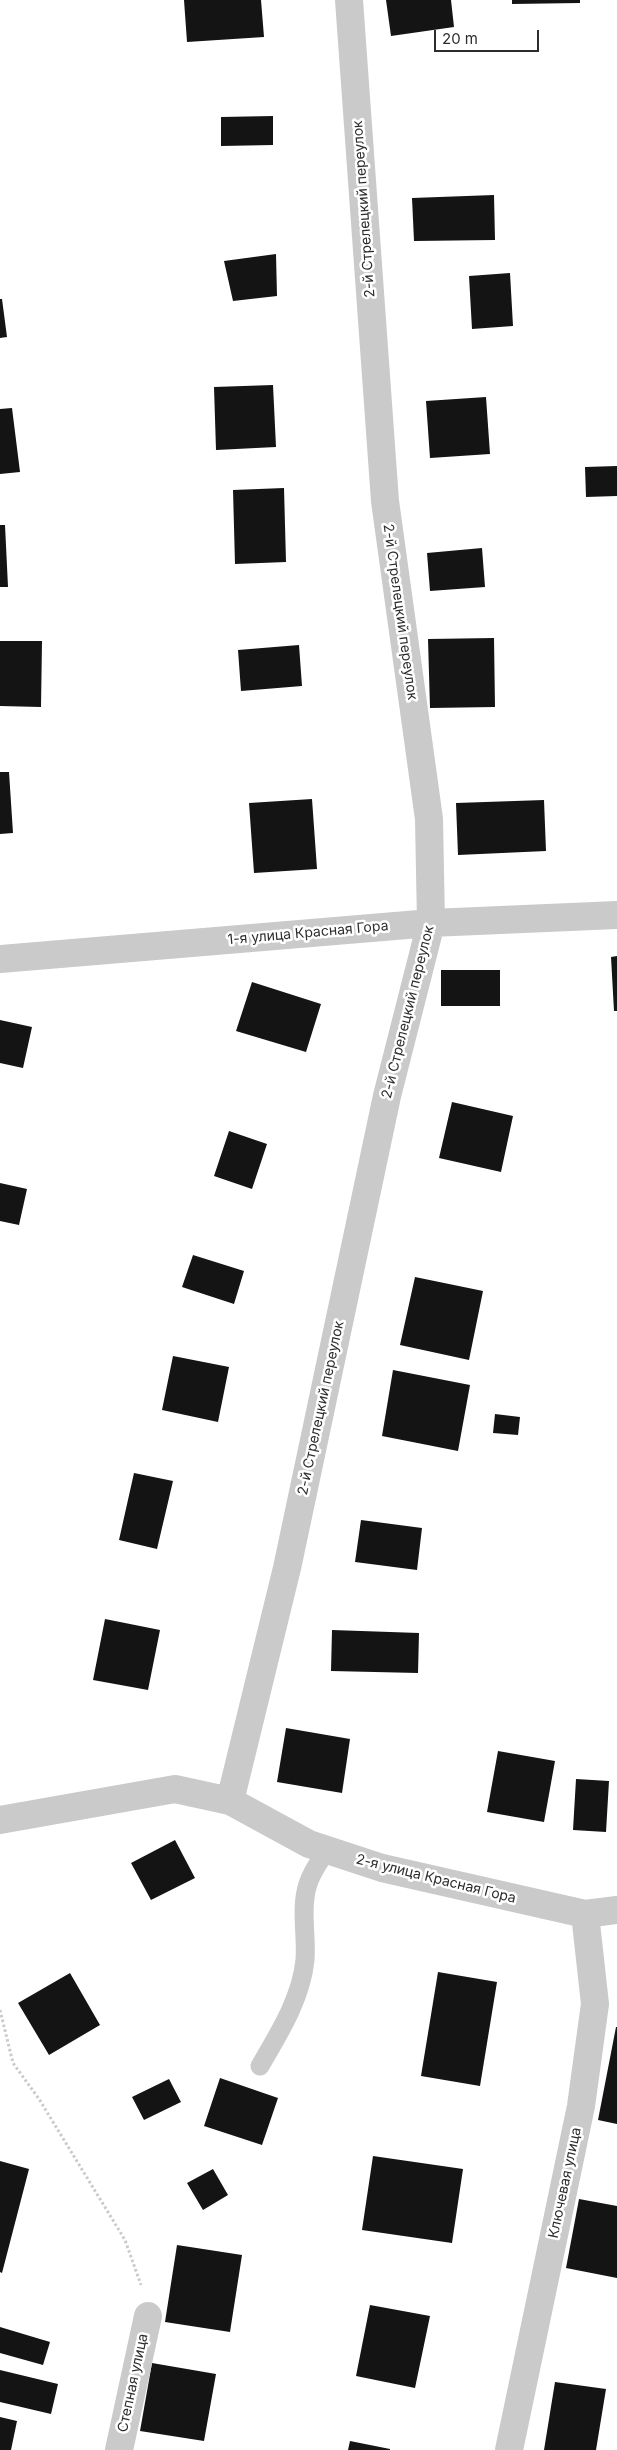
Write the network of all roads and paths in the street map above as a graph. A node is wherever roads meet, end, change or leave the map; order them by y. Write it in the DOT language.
graph roads {
  1 [pos="349,0"];
  2 [pos="617,915"];
  3 [pos="431,922"];
  4 [pos="0,959"];
  5 [pos="230,1802"];
  6 [pos="0,1820"];
  7 [pos="327,1850"];
  8 [pos="617,1910"];
  9 [pos="585,1914"];
  10 [pos="0,2010"];
  11 [pos="260,2066"];
  12 [pos="148,2316"];
  13 [pos="119,2450"];
  14 [pos="509,2450"];
  1 -- 3 [label="street, 2-й Стрелецкий переулок"];
  2 -- 3 [label="street, 1-я улица Красная Гора"];
  3 -- 4 [label="street, 1-я улица Красная Гора"];
  3 -- 5 [label="street, 2-й Стрелецкий переулок"];
  5 -- 6 [label="street, 2-я улица Красная Гора"];
  5 -- 7 [label="street, 2-я улица Красная Гора"];
  7 -- 9 [label="street, 2-я улица Красная Гора"];
  7 -- 11 [label="lane"];
  8 -- 9 [label="street, 2-я улица Красная Гора"];
  9 -- 14 [label="street, Ключевая улица"];
  10 -- 12 [label="path"];
  12 -- 13 [label="street, Степная улица"];
}
